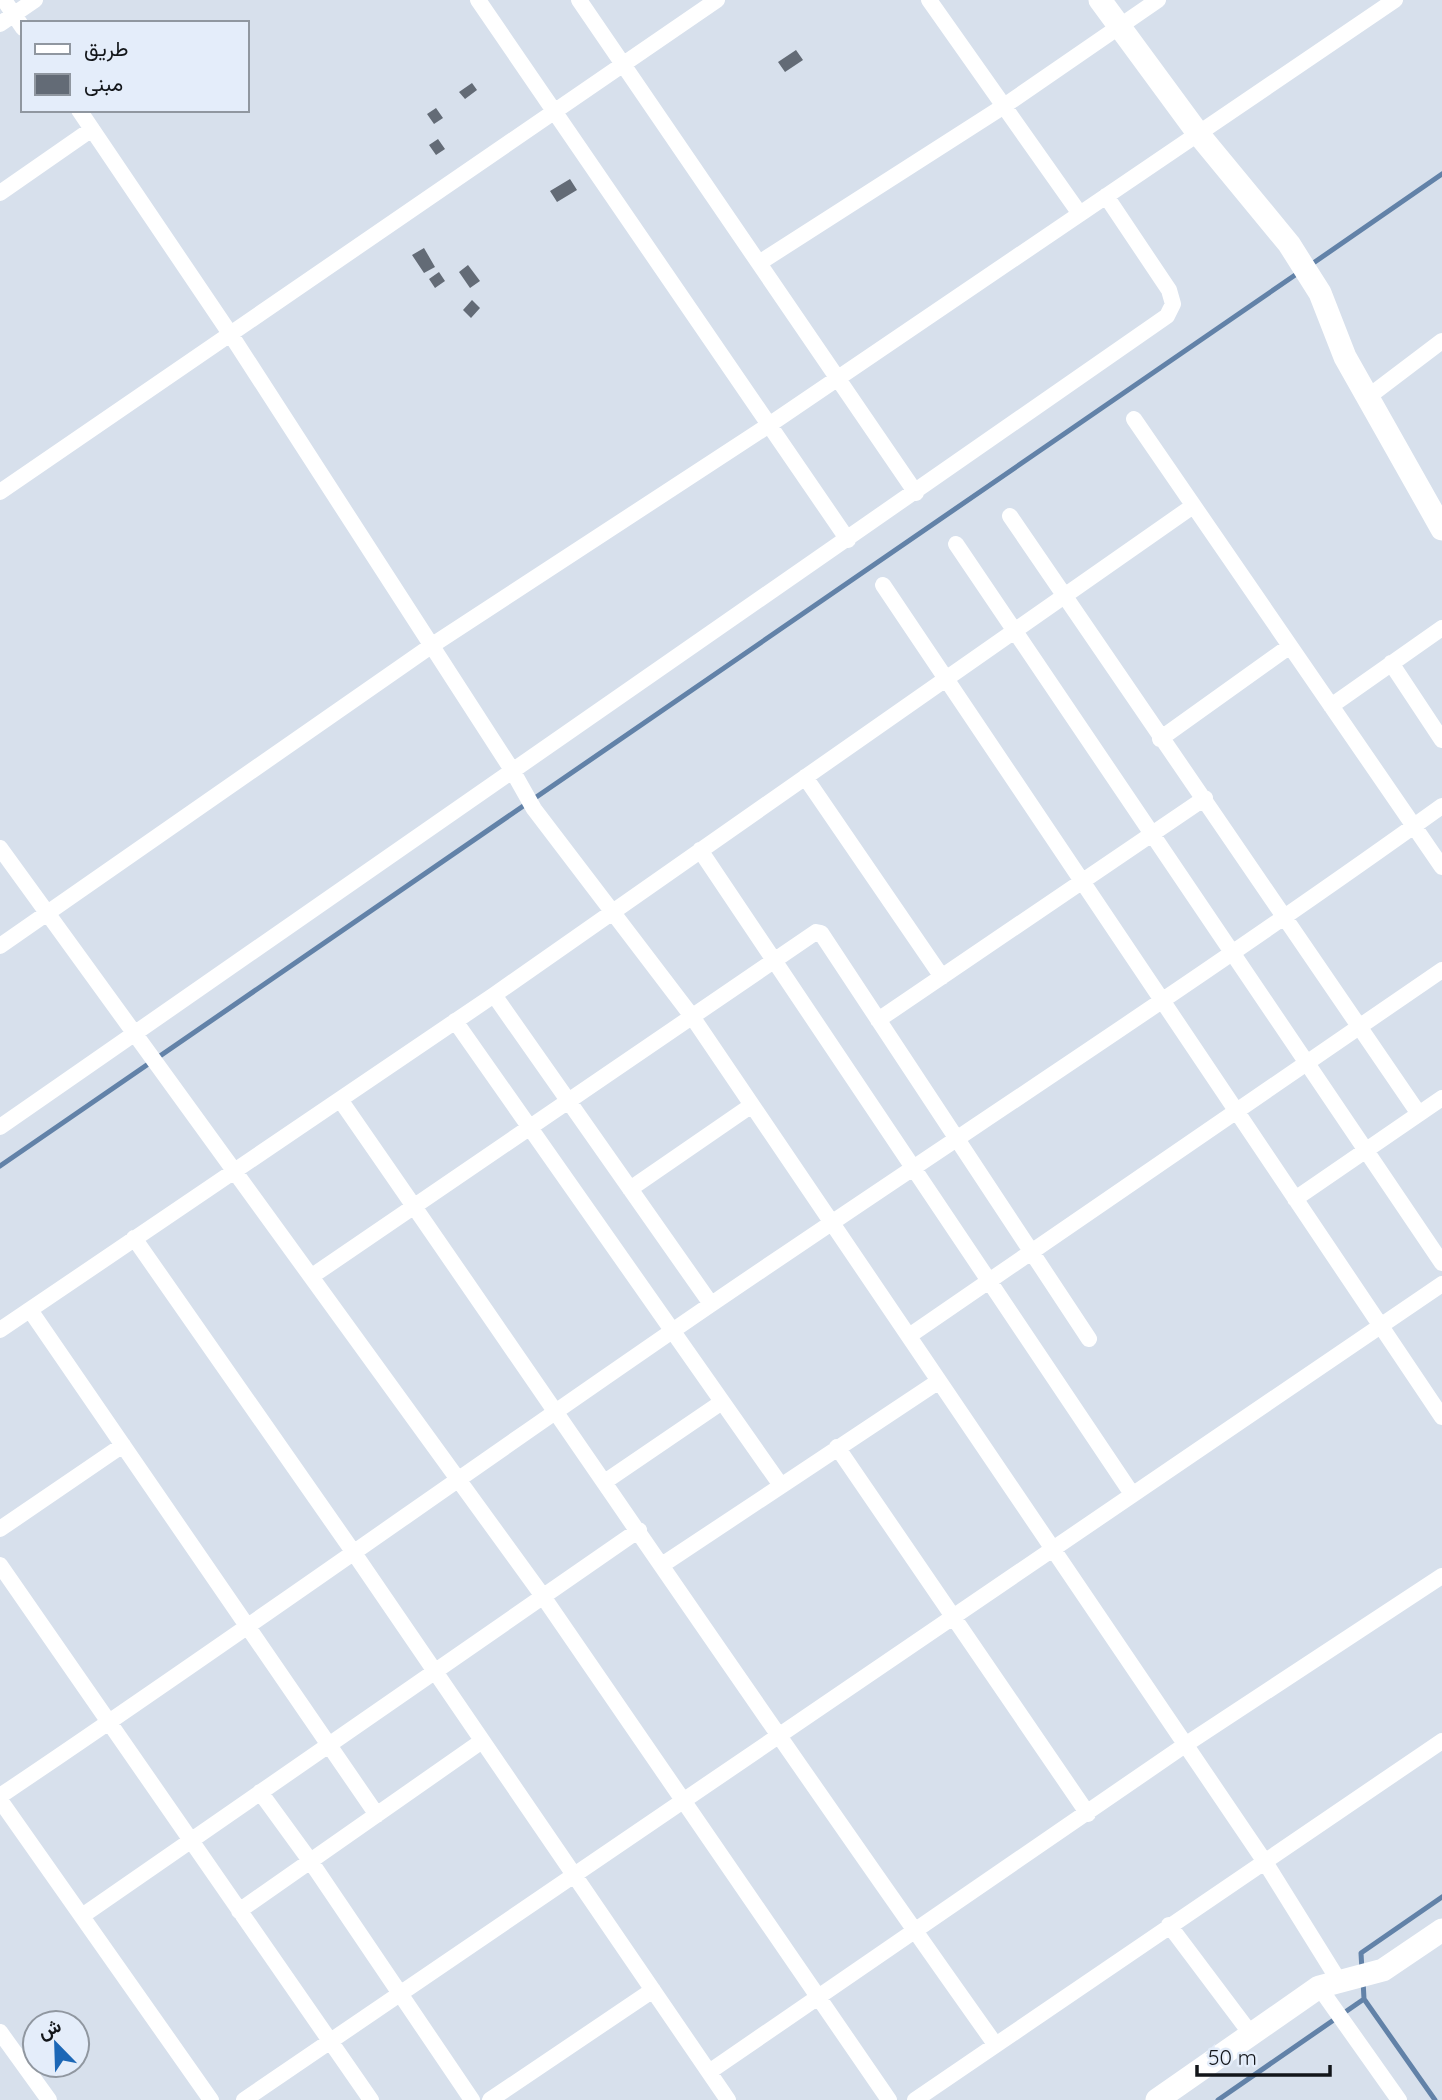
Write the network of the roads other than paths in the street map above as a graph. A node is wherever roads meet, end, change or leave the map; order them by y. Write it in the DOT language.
graph roads {
  1 [pos="4,0"];
  2 [pos="35,0"];
  3 [pos="478,0"];
  4 [pos="579,0"];
  5 [pos="717,0"];
  6 [pos="929,0"];
  7 [pos="1100,0"];
  8 [pos="1158,0"];
  9 [pos="1395,0"];
  10 [pos="12,22"];
  11 [pos="1118,27"];
  12 [pos="624,65"];
  13 [pos="1004,106"];
  14 [pos="80,112"];
  15 [pos="555,112"];
  16 [pos="92,130"];
  17 [pos="1200,136"];
  18 [pos="0,193"];
  19 [pos="1107,196"];
  20 [pos="1080,214"];
  21 [pos="759,263"];
  22 [pos="231,335"];
  23 [pos="1442,341"];
  24 [pos="837,378"];
  25 [pos="1367,397"];
  26 [pos="1134,419"];
  27 [pos="769,425"];
  28 [pos="0,492"];
  29 [pos="916,493"];
  30 [pos="1435,499"];
  31 [pos="1193,506"];
  32 [pos="1010,516"];
  33 [pos="1442,528"];
  34 [pos="848,540"];
  35 [pos="956,544"];
  36 [pos="883,585"];
  37 [pos="1064,597"];
  38 [pos="1442,628"];
  39 [pos="1015,630"];
  40 [pos="431,646"];
  41 [pos="1290,646"];
  42 [pos="1391,663"];
  43 [pos="946,678"];
  44 [pos="1331,706"];
  45 [pos="1160,739"];
  46 [pos="1442,740"];
  47 [pos="512,771"];
  48 [pos="805,777"];
  49 [pos="1205,799"];
  50 [pos="1442,806"];
  51 [pos="1414,827"];
  52 [pos="1152,834"];
  53 [pos="0,848"];
  54 [pos="700,850"];
  55 [pos="1442,867"];
  56 [pos="1082,881"];
  57 [pos="614,910"];
  58 [pos="48,913"];
  59 [pos="1283,916"];
  60 [pos="0,946"];
  61 [pos="1231,951"];
  62 [pos="773,958"];
  63 [pos="1442,970"];
  64 [pos="942,977"];
  65 [pos="494,995"];
  66 [pos="1161,999"];
  67 [pos="691,1014"];
  68 [pos="878,1020"];
  69 [pos="455,1021"];
  70 [pos="1359,1027"];
  71 [pos="135,1034"];
  72 [pos="1307,1063"];
  73 [pos="1442,1098"];
  74 [pos="567,1099"];
  75 [pos="341,1101"];
  76 [pos="752,1105"];
  77 [pos="1236,1111"];
  78 [pos="1419,1114"];
  79 [pos="529,1126"];
  80 [pos="0,1128"];
  81 [pos="956,1138"];
  82 [pos="1366,1150"];
  83 [pos="914,1168"];
  84 [pos="235,1171"];
  85 [pos="630,1189"];
  86 [pos="1295,1199"];
  87 [pos="414,1205"];
  88 [pos="832,1223"];
  89 [pos="134,1238"];
  90 [pos="1032,1252"];
  91 [pos="1442,1263"];
  92 [pos="312,1276"];
  93 [pos="990,1281"];
  94 [pos="1442,1284"];
  95 [pos="711,1304"];
  96 [pos="30,1310"];
  97 [pos="1380,1326"];
  98 [pos="0,1331"];
  99 [pos="673,1332"];
  100 [pos="909,1336"];
  101 [pos="1090,1339"];
  102 [pos="939,1381"];
  103 [pos="722,1402"];
  104 [pos="558,1410"];
  105 [pos="1442,1417"];
  106 [pos="123,1446"];
  107 [pos="837,1447"];
  108 [pos="458,1478"];
  109 [pos="606,1481"];
  110 [pos="780,1484"];
  111 [pos="1132,1494"];
  112 [pos="0,1529"];
  113 [pos="639,1530"];
  114 [pos="1052,1548"];
  115 [pos="354,1553"];
  116 [pos="0,1565"];
  117 [pos="662,1565"];
  118 [pos="1442,1576"];
  119 [pos="542,1595"];
  120 [pos="951,1616"];
  121 [pos="248,1628"];
  122 [pos="434,1670"];
  123 [pos="109,1722"];
  124 [pos="777,1735"];
  125 [pos="482,1741"];
  126 [pos="1442,1741"];
  127 [pos="328,1744"];
  128 [pos="1185,1745"];
  129 [pos="260,1792"];
  130 [pos="0,1798"];
  131 [pos="683,1799"];
  132 [pos="1088,1814"];
  133 [pos="377,1815"];
  134 [pos="191,1840"];
  135 [pos="311,1862"];
  136 [pos="1265,1863"];
  137 [pos="574,1875"];
  138 [pos="239,1911"];
  139 [pos="82,1916"];
  140 [pos="1169,1925"];
  141 [pos="1442,1930"];
  142 [pos="915,1931"];
  143 [pos="1329,1984"];
  144 [pos="653,1990"];
  145 [pos="401,1993"];
  146 [pos="818,1998"];
  147 [pos="0,2032"];
  148 [pos="1251,2034"];
  149 [pos="330,2041"];
  150 [pos="995,2044"];
  151 [pos="709,2072"];
  152 [pos="49,2100"];
  153 [pos="211,2100"];
  154 [pos="244,2100"];
  155 [pos="371,2100"];
  156 [pos="472,2100"];
  157 [pos="490,2100"];
  158 [pos="728,2100"];
  159 [pos="889,2100"];
  160 [pos="915,2100"];
  161 [pos="1157,2100"];
  162 [pos="1399,2100"];
  1 -- 10 [label="street"];
  2 -- 10 [label="street"];
  3 -- 15 [label="street"];
  4 -- 12 [label="street"];
  5 -- 12 [label="street"];
  6 -- 13 [label="street"];
  7 -- 11 [label="street"];
  8 -- 11 [label="street"];
  9 -- 17 [label="street"];
  11 -- 13 [label="street"];
  11 -- 17 [label="street"];
  12 -- 15 [label="street"];
  12 -- 21 [label="street"];
  13 -- 20 [label="street"];
  13 -- 21 [label="street"];
  14 -- 16 [label="street"];
  15 -- 22 [label="street"];
  15 -- 27 [label="street"];
  16 -- 18 [label="street"];
  16 -- 22 [label="street"];
  17 -- 19 [label="street"];
  17 -- 25 [label="street"];
  19 -- 20 [label="street"];
  19 -- 29 [label="street"];
  20 -- 24 [label="street"];
  21 -- 24 [label="street"];
  22 -- 28 [label="street"];
  22 -- 40 [label="street"];
  23 -- 25 [label="street"];
  24 -- 27 [label="street"];
  24 -- 29 [label="street"];
  25 -- 30 [label="street"];
  26 -- 31 [label="street"];
  27 -- 34 [label="street"];
  27 -- 40 [label="street"];
  29 -- 34 [label="street"];
  30 -- 33 [label="street"];
  31 -- 37 [label="street"];
  31 -- 41 [label="street"];
  32 -- 37 [label="street"];
  34 -- 47 [label="street"];
  35 -- 39 [label="street"];
  36 -- 43 [label="street"];
  37 -- 39 [label="street"];
  37 -- 45 [label="street"];
  38 -- 42 [label="street"];
  39 -- 43 [label="street"];
  39 -- 52 [label="street"];
  40 -- 47 [label="street"];
  40 -- 58 [label="street"];
  41 -- 44 [label="street"];
  41 -- 45 [label="street"];
  42 -- 44 [label="street"];
  42 -- 46 [label="street"];
  43 -- 48 [label="street"];
  43 -- 56 [label="street"];
  44 -- 51 [label="street"];
  45 -- 49 [label="street"];
  47 -- 57 [label="street"];
  47 -- 71 [label="street"];
  48 -- 54 [label="street"];
  48 -- 64 [label="street"];
  49 -- 52 [label="street"];
  49 -- 59 [label="street"];
  50 -- 51 [label="street"];
  51 -- 55 [label="street"];
  51 -- 59 [label="street"];
  52 -- 56 [label="street"];
  52 -- 61 [label="street"];
  53 -- 58 [label="street"];
  54 -- 57 [label="street"];
  54 -- 62 [label="street"];
  56 -- 64 [label="street"];
  56 -- 66 [label="street"];
  57 -- 65 [label="street"];
  57 -- 67 [label="street"];
  58 -- 60 [label="street"];
  58 -- 71 [label="street"];
  59 -- 61 [label="street"];
  59 -- 70 [label="street"];
  61 -- 66 [label="street"];
  61 -- 72 [label="street"];
  62 -- 67 [label="street"];
  62 -- 68 [label="street"];
  62 -- 83 [label="street"];
  63 -- 70 [label="street"];
  64 -- 68 [label="street"];
  65 -- 69 [label="street"];
  65 -- 74 [label="street"];
  66 -- 77 [label="street"];
  66 -- 81 [label="street"];
  67 -- 74 [label="street"];
  67 -- 76 [label="street"];
  68 -- 81 [label="street"];
  69 -- 75 [label="street"];
  69 -- 79 [label="street"];
  70 -- 72 [label="street"];
  70 -- 78 [label="street"];
  71 -- 80 [label="street"];
  71 -- 84 [label="street"];
  72 -- 77 [label="street"];
  72 -- 82 [label="street"];
  73 -- 78 [label="street"];
  74 -- 79 [label="street"];
  74 -- 85 [label="street"];
  75 -- 84 [label="street"];
  75 -- 87 [label="street"];
  76 -- 85 [label="street"];
  76 -- 88 [label="street"];
  77 -- 86 [label="street"];
  77 -- 90 [label="street"];
  78 -- 82 [label="street"];
  79 -- 87 [label="street"];
  79 -- 99 [label="street"];
  81 -- 83 [label="street"];
  81 -- 90 [label="street"];
  82 -- 86 [label="street"];
  82 -- 91 [label="street"];
  83 -- 88 [label="street"];
  83 -- 93 [label="street"];
  84 -- 89 [label="street"];
  84 -- 92 [label="street"];
  85 -- 95 [label="street"];
  86 -- 97 [label="street"];
  87 -- 92 [label="street"];
  87 -- 104 [label="street"];
  88 -- 95 [label="street"];
  88 -- 100 [label="street"];
  89 -- 96 [label="street"];
  89 -- 115 [label="street"];
  90 -- 93 [label="street"];
  90 -- 101 [label="street"];
  92 -- 108 [label="street"];
  93 -- 100 [label="street"];
  93 -- 111 [label="street"];
  94 -- 97 [label="street"];
  95 -- 99 [label="street"];
  96 -- 98 [label="street"];
  96 -- 106 [label="street"];
  97 -- 105 [label="street"];
  97 -- 111 [label="street"];
  99 -- 103 [label="street"];
  99 -- 104 [label="street"];
  100 -- 102 [label="street"];
  102 -- 107 [label="street"];
  102 -- 114 [label="street"];
  103 -- 109 [label="street"];
  103 -- 110 [label="street"];
  104 -- 108 [label="street"];
  104 -- 109 [label="street"];
  106 -- 112 [label="street"];
  106 -- 121 [label="street"];
  107 -- 110 [label="street"];
  107 -- 120 [label="street"];
  108 -- 115 [label="street"];
  108 -- 119 [label="street"];
  109 -- 113 [label="street"];
  110 -- 117 [label="street"];
  111 -- 114 [label="street"];
  113 -- 117 [label="street"];
  113 -- 119 [label="street"];
  114 -- 120 [label="street"];
  114 -- 128 [label="street"];
  115 -- 121 [label="street"];
  115 -- 122 [label="street"];
  116 -- 123 [label="street"];
  117 -- 124 [label="street"];
  118 -- 128 [label="street"];
  119 -- 122 [label="street"];
  119 -- 131 [label="street"];
  120 -- 124 [label="street"];
  120 -- 132 [label="street"];
  121 -- 123 [label="street"];
  121 -- 127 [label="street"];
  122 -- 125 [label="street"];
  122 -- 127 [label="street"];
  123 -- 130 [label="street"];
  123 -- 134 [label="street"];
  124 -- 131 [label="street"];
  124 -- 142 [label="street"];
  125 -- 133 [label="street"];
  125 -- 137 [label="street"];
  126 -- 136 [label="street"];
  127 -- 129 [label="street"];
  127 -- 133 [label="street"];
  128 -- 132 [label="street"];
  128 -- 136 [label="street"];
  129 -- 134 [label="street"];
  129 -- 135 [label="street"];
  130 -- 139 [label="street"];
  131 -- 137 [label="street"];
  131 -- 146 [label="street"];
  132 -- 142 [label="street"];
  133 -- 135 [label="street"];
  134 -- 138 [label="street"];
  134 -- 139 [label="street"];
  135 -- 138 [label="street"];
  135 -- 145 [label="street"];
  136 -- 140 [label="street"];
  136 -- 143 [label="street"];
  137 -- 144 [label="street"];
  137 -- 145 [label="street"];
  138 -- 149 [label="street"];
  139 -- 153 [label="street"];
  140 -- 148 [label="street"];
  140 -- 150 [label="street"];
  141 -- 143 [label="street"];
  142 -- 146 [label="street"];
  142 -- 150 [label="street"];
  143 -- 148 [label="street"];
  143 -- 162 [label="street"];
  144 -- 151 [label="street"];
  144 -- 157 [label="street"];
  145 -- 149 [label="street"];
  145 -- 156 [label="street"];
  146 -- 151 [label="street"];
  146 -- 159 [label="street"];
  147 -- 152 [label="street"];
  148 -- 161 [label="street"];
  149 -- 154 [label="street"];
  149 -- 155 [label="street"];
  150 -- 160 [label="street"];
  151 -- 158 [label="street"];
}
